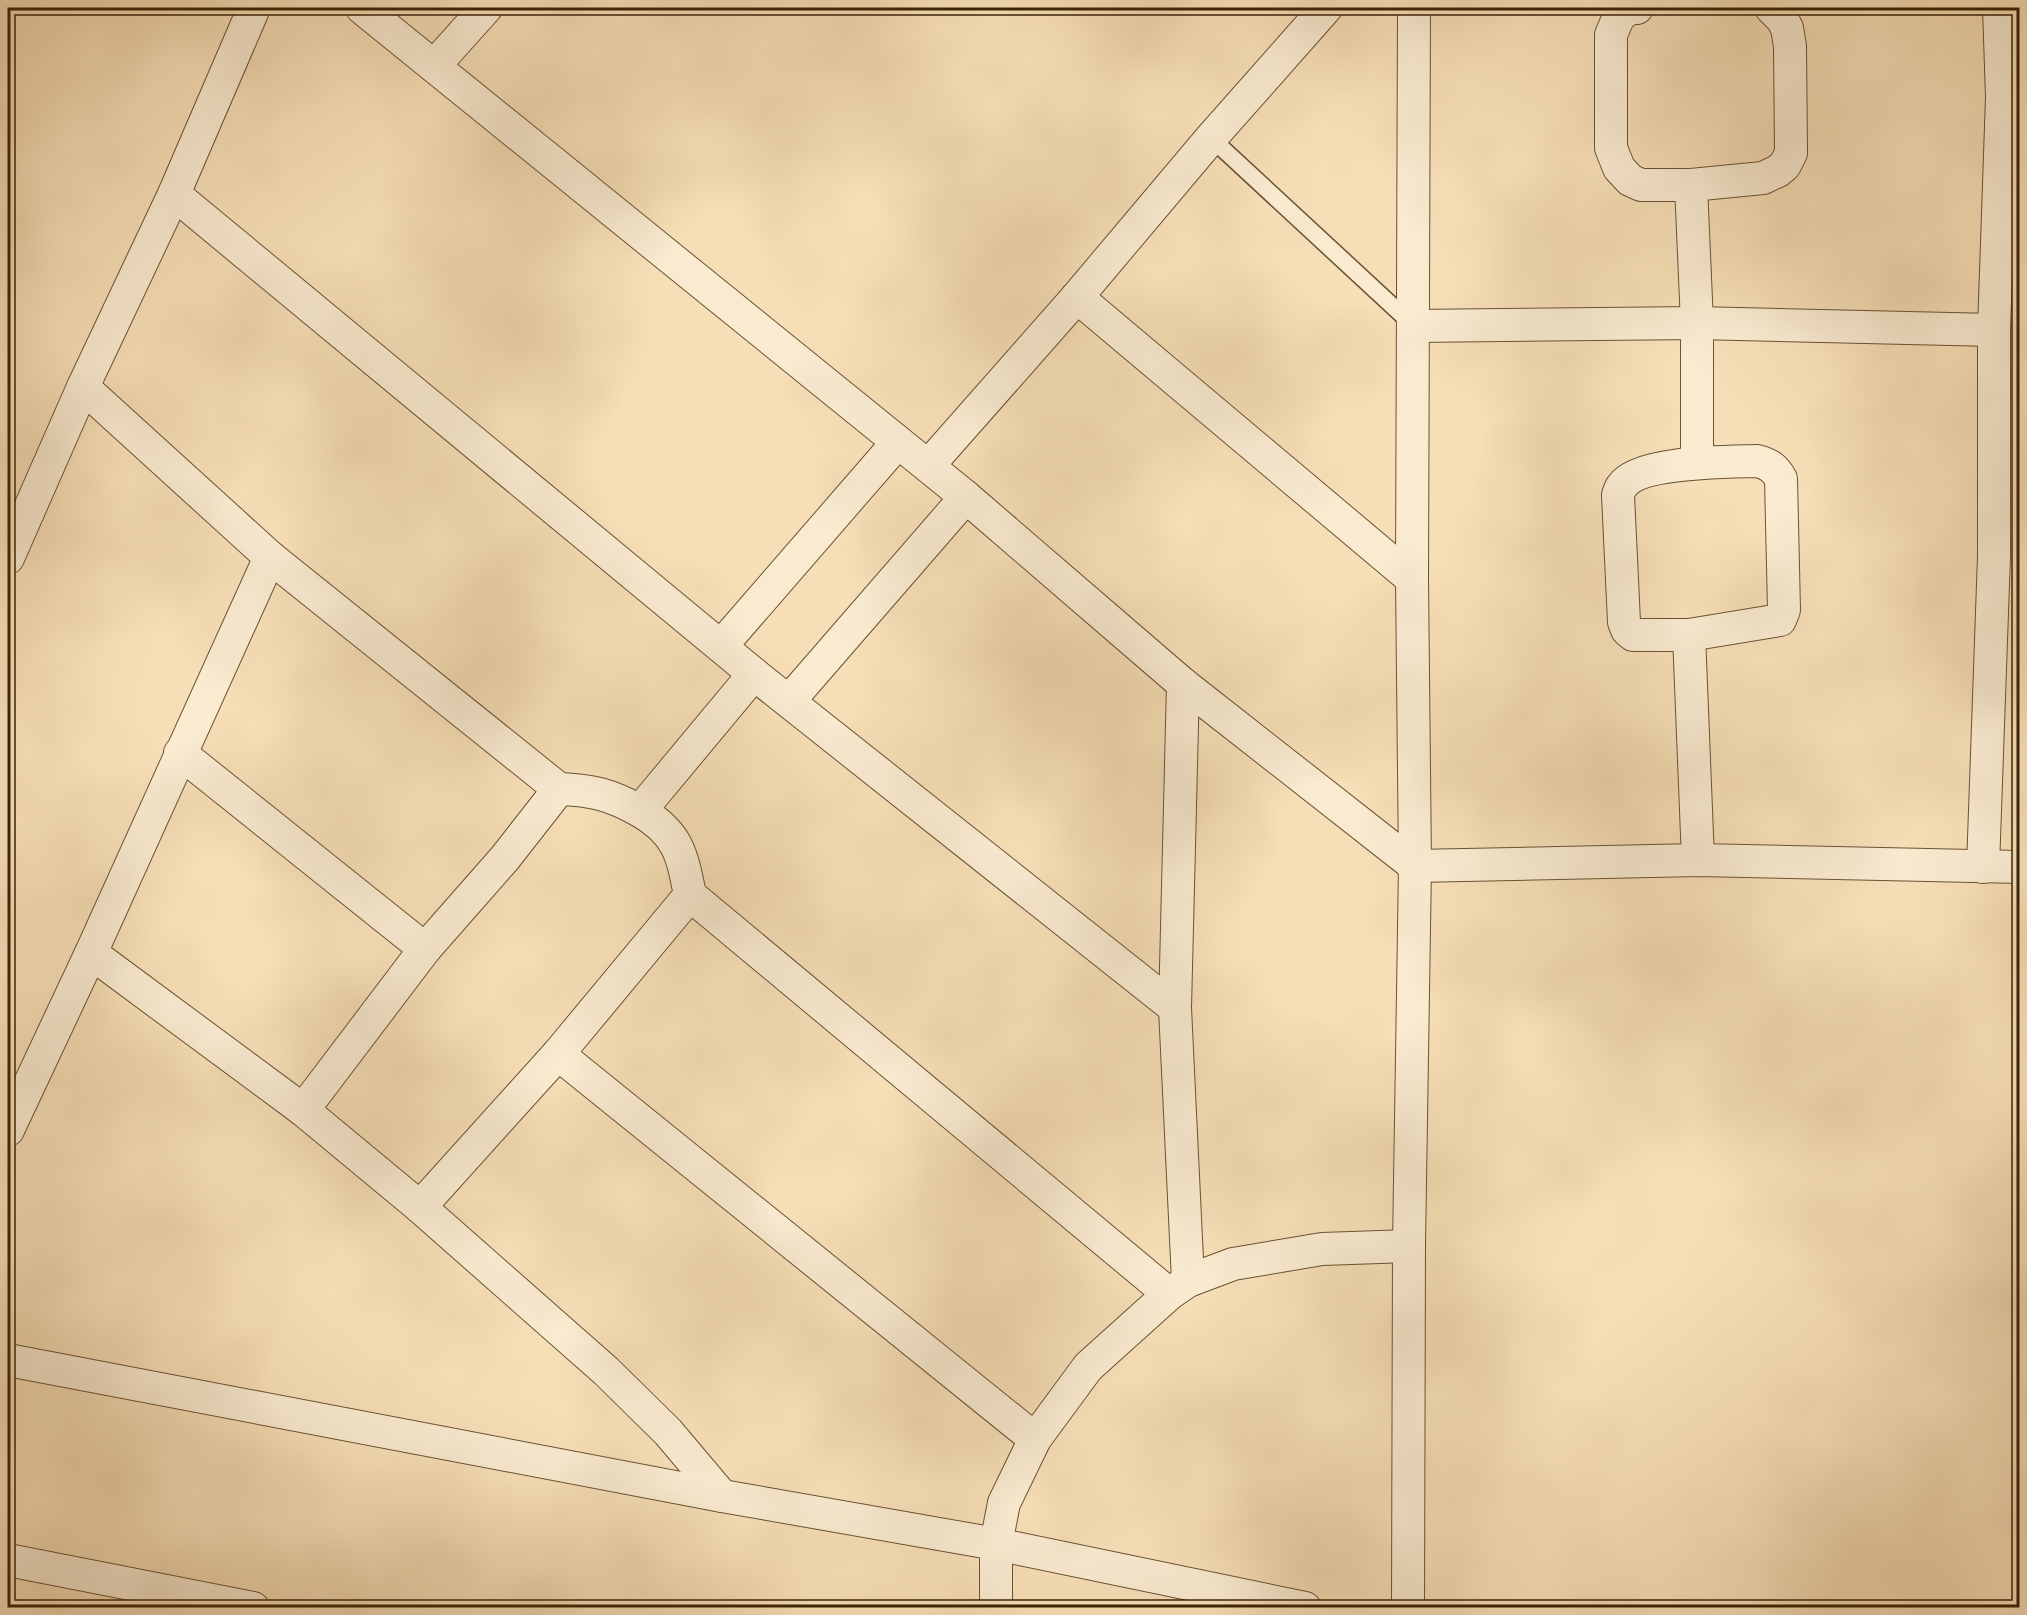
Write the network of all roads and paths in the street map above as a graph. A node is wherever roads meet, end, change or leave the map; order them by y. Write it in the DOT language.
graph roads {
  1 [pos="254,8"];
  2 [pos="362,8"];
  3 [pos="486,8"];
  4 [pos="1326,8"];
  5 [pos="1414,8"];
  6 [pos="1637,8"];
  7 [pos="1771,8"];
  8 [pos="2000,8"];
  9 [pos="434,66"];
  10 [pos="2011,97"];
  11 [pos="1211,138"];
  12 [pos="1691,185"];
  13 [pos="174,194"];
  14 [pos="1077,297"];
  15 [pos="1697,323"];
  16 [pos="1413,326"];
  17 [pos="1994,330"];
  18 [pos="84,387"];
  19 [pos="898,442"];
  20 [pos="1697,462"];
  21 [pos="928,466"];
  22 [pos="966,497"];
  23 [pos="2007,556"];
  24 [pos="270,557"];
  25 [pos="8,558"];
  26 [pos="1412,579"];
  27 [pos="1689,635"];
  28 [pos="721,646"];
  29 [pos="754,674"];
  30 [pos="1183,684"];
  31 [pos="789,701"];
  32 [pos="180,753"];
  33 [pos="559,789"];
  34 [pos="640,811"];
  35 [pos="1698,860"];
  36 [pos="1415,866"];
  37 [pos="1983,867"];
  38 [pos="2019,867"];
  39 [pos="690,895"];
  40 [pos="425,950"];
  41 [pos="91,953"];
  42 [pos="1175,1008"];
  43 [pos="558,1054"];
  44 [pos="303,1110"];
  45 [pos="8,1130"];
  46 [pos="420,1207"];
  47 [pos="1409,1246"];
  48 [pos="1179,1287"];
  49 [pos="8,1360"];
  50 [pos="1035,1439"];
  51 [pos="723,1496"];
  52 [pos="996,1544"];
  53 [pos="8,1560"];
  54 [pos="253,1608"];
  55 [pos="996,1608"];
  56 [pos="1305,1608"];
  57 [pos="1407,1608"];
  1 -- 13 [label="street"];
  2 -- 9 [label="street"];
  3 -- 9 [label="street"];
  4 -- 11 [label="street"];
  5 -- 16 [label="street"];
  6 -- 12 [label="street"];
  7 -- 12 [label="street"];
  8 -- 10 [label="street"];
  9 -- 19 [label="street"];
  10 -- 17 [label="street"];
  11 -- 14 [label="street"];
  11 -- 16 [label="lane"];
  12 -- 15 [label="street"];
  13 -- 18 [label="street"];
  13 -- 28 [label="street"];
  14 -- 21 [label="street"];
  14 -- 26 [label="street"];
  15 -- 16 [label="street"];
  15 -- 17 [label="street"];
  15 -- 20 [label="street"];
  16 -- 26 [label="street"];
  17 -- 23 [label="street"];
  18 -- 24 [label="street"];
  18 -- 25 [label="street"];
  19 -- 21 [label="street"];
  19 -- 28 [label="street"];
  20 -- 27 [label="street"];
  20 -- 27 [label="street"];
  21 -- 22 [label="street"];
  22 -- 30 [label="street"];
  22 -- 31 [label="street"];
  23 -- 37 [label="street"];
  24 -- 32 [label="street"];
  24 -- 33 [label="street"];
  26 -- 36 [label="street"];
  27 -- 35 [label="street"];
  28 -- 29 [label="street"];
  29 -- 31 [label="street"];
  29 -- 34 [label="street"];
  30 -- 36 [label="street"];
  30 -- 42 [label="street"];
  31 -- 42 [label="street"];
  32 -- 40 [label="street"];
  32 -- 41 [label="street"];
  33 -- 34 [label="street"];
  33 -- 40 [label="street"];
  34 -- 39 [label="street"];
  35 -- 36 [label="street"];
  35 -- 37 [label="street"];
  36 -- 47 [label="street"];
  37 -- 38 [label="street"];
  39 -- 43 [label="street"];
  39 -- 48 [label="street"];
  40 -- 44 [label="street"];
  41 -- 44 [label="street"];
  41 -- 45 [label="street"];
  42 -- 48 [label="street"];
  43 -- 46 [label="street"];
  43 -- 50 [label="street"];
  44 -- 46 [label="street"];
  46 -- 51 [label="street"];
  47 -- 48 [label="street"];
  47 -- 57 [label="street"];
  48 -- 50 [label="street"];
  49 -- 51 [label="street"];
  50 -- 52 [label="street"];
  51 -- 52 [label="street"];
  52 -- 55 [label="street"];
  52 -- 56 [label="street"];
  53 -- 54 [label="street"];
}
